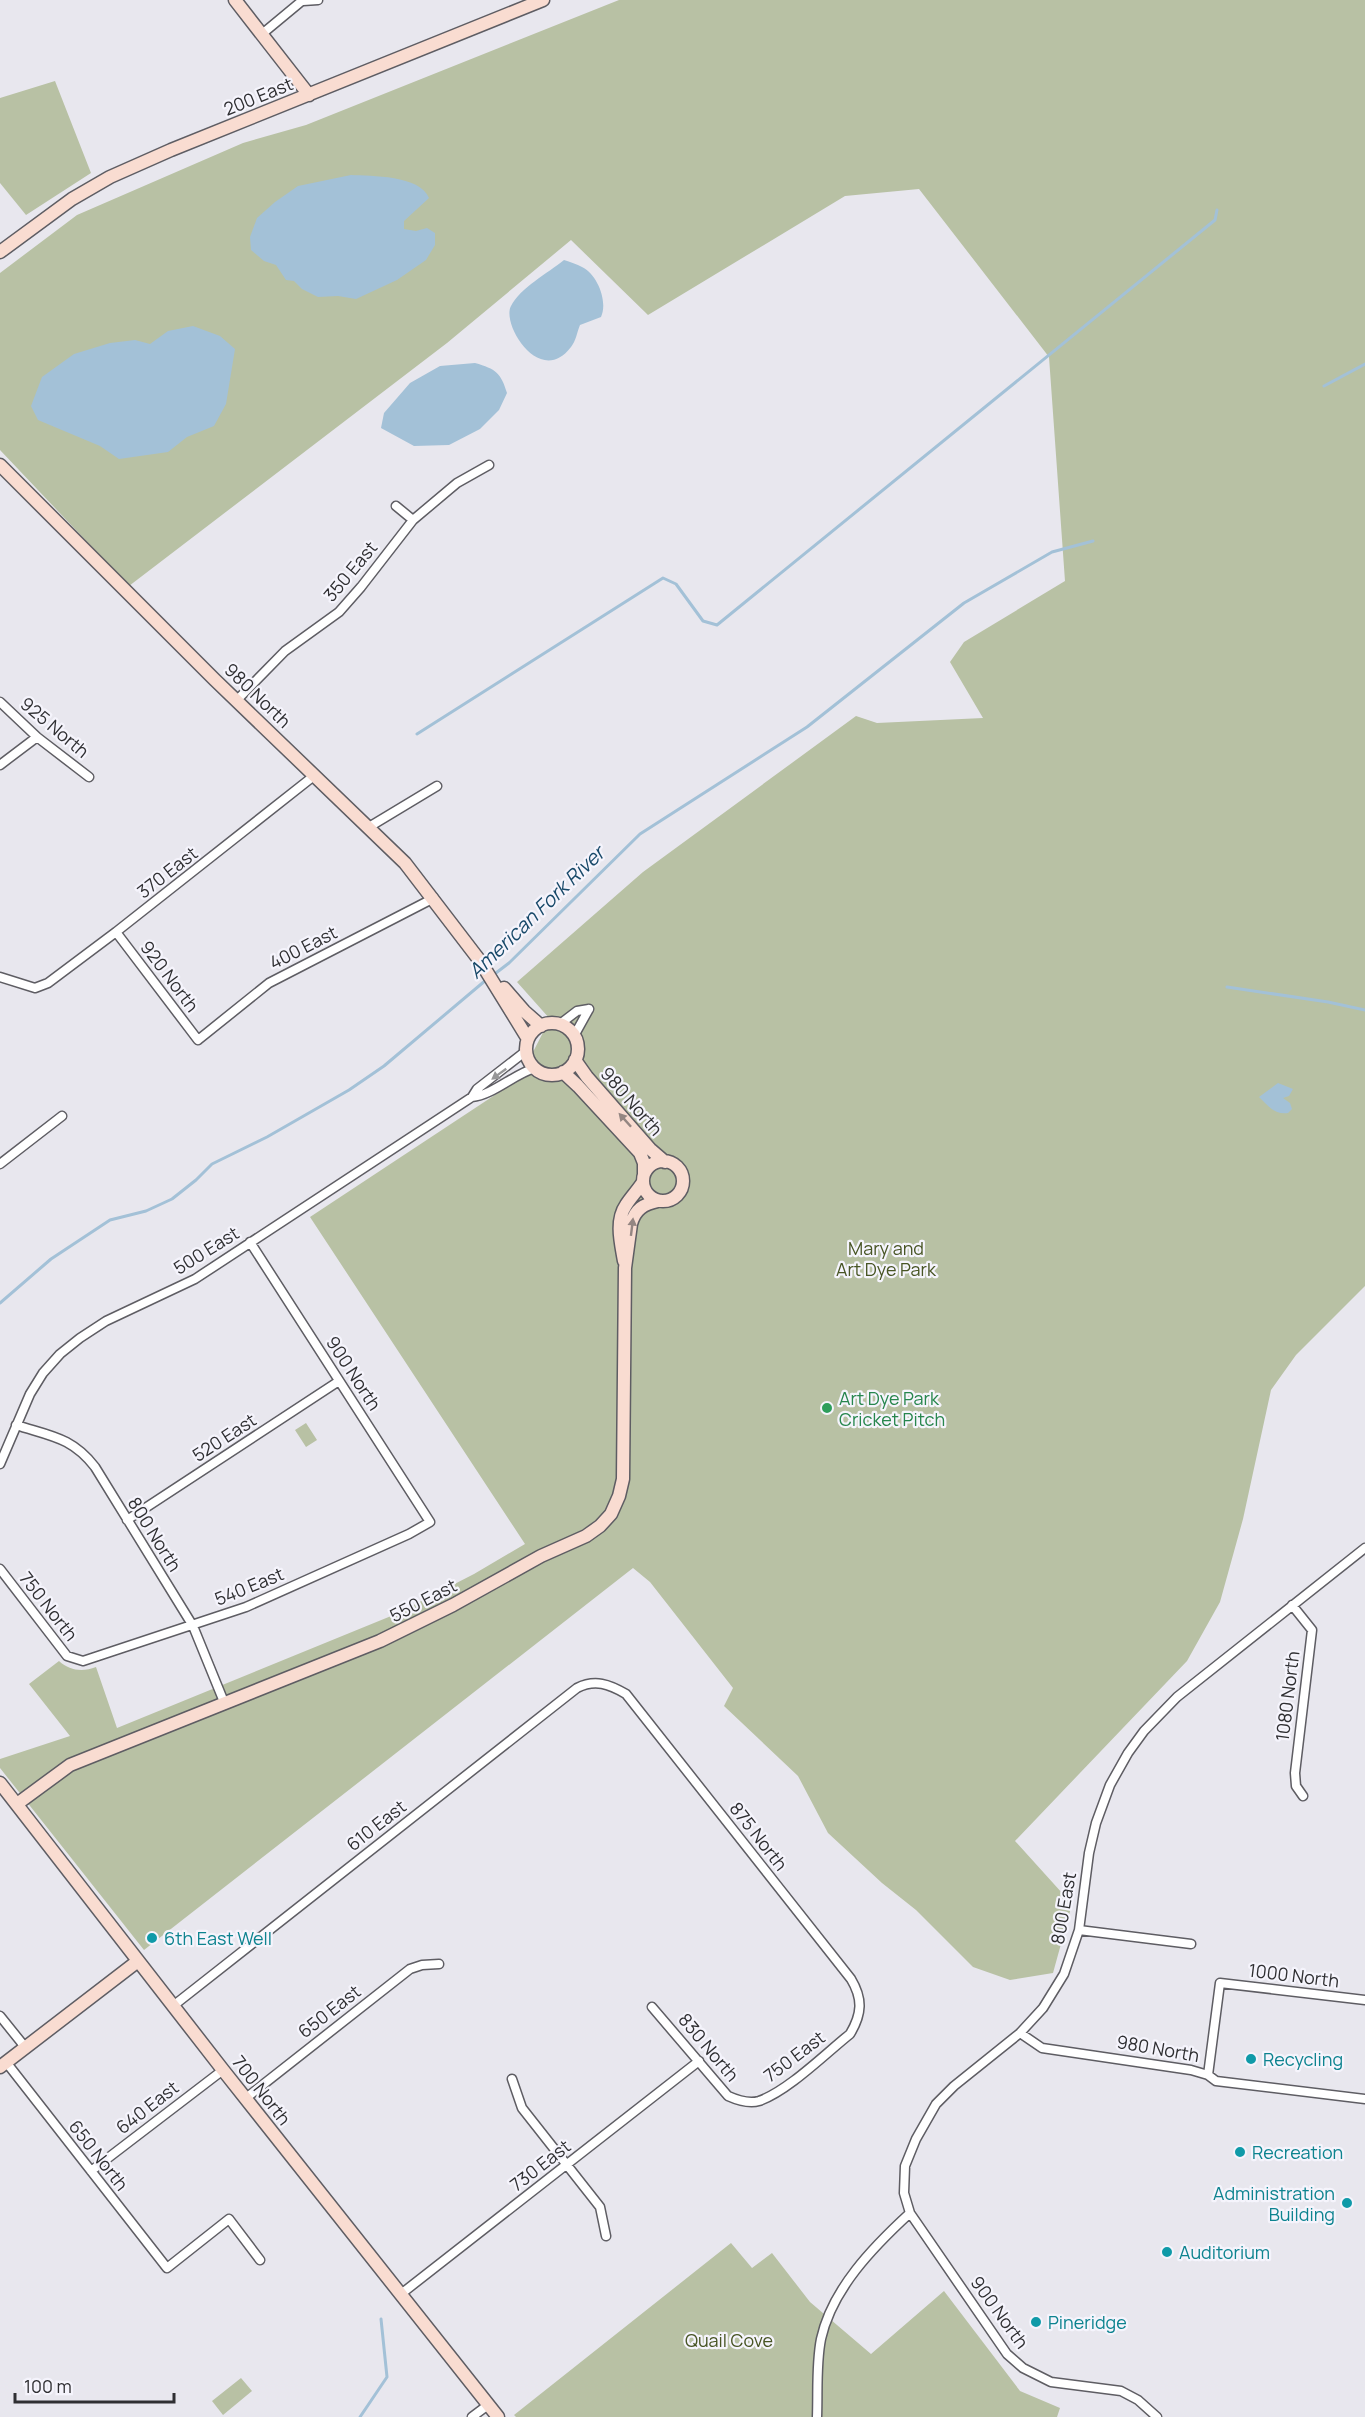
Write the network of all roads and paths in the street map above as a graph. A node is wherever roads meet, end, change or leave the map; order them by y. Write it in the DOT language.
graph roads {
  1 [pos="235,0"];
  2 [pos="303,0"];
  3 [pos="318,0"];
  4 [pos="543,0"];
  5 [pos="262,34"];
  6 [pos="309,95"];
  7 [pos="0,252"];
  8 [pos="0,465"];
  9 [pos="489,465"];
  10 [pos="396,506"];
  11 [pos="413,520"];
  12 [pos="237,700"];
  13 [pos="0,702"];
  14 [pos="37,737"];
  15 [pos="0,765"];
  16 [pos="315,775"];
  17 [pos="89,777"];
  18 [pos="437,786"];
  19 [pos="369,828"];
  20 [pos="434,898"];
  21 [pos="116,932"];
  22 [pos="0,977"];
  23 [pos="503,992"];
  24 [pos="560,1024"];
  25 [pos="541,1026"];
  26 [pos="574,1036"];
  27 [pos="198,1040"];
  28 [pos="527,1045"];
  29 [pos="575,1060"];
  30 [pos="536,1068"];
  31 [pos="562,1072"];
  32 [pos="472,1097"];
  33 [pos="62,1116"];
  34 [pos="665,1162"];
  35 [pos="0,1164"];
  36 [pos="644,1178"];
  37 [pos="658,1201"];
  38 [pos="250,1242"];
  39 [pos="625,1268"];
  40 [pos="339,1381"];
  41 [pos="16,1425"];
  42 [pos="0,1464"];
  43 [pos="127,1520"];
  44 [pos="430,1522"];
  45 [pos="1365,1548"];
  46 [pos="0,1569"];
  47 [pos="1292,1605"];
  48 [pos="193,1626"];
  49 [pos="75,1660"];
  50 [pos="604,1683"];
  51 [pos="224,1702"];
  52 [pos="0,1783"];
  53 [pos="1303,1796"];
  54 [pos="17,1804"];
  55 [pos="1079,1930"];
  56 [pos="1191,1944"];
  57 [pos="138,1961"];
  58 [pos="439,1964"];
  59 [pos="1365,2000"];
  60 [pos="173,2006"];
  61 [pos="652,2007"];
  62 [pos="0,2016"];
  63 [pos="856,2024"];
  64 [pos="1020,2033"];
  65 [pos="25,2048"];
  66 [pos="699,2061"];
  67 [pos="3,2064"];
  68 [pos="223,2070"];
  69 [pos="1208,2075"];
  70 [pos="512,2079"];
  71 [pos="246,2098"];
  72 [pos="1365,2099"];
  73 [pos="745,2102"];
  74 [pos="567,2165"];
  75 [pos="91,2171"];
  76 [pos="910,2213"];
  77 [pos="606,2236"];
  78 [pos="261,2260"];
  79 [pos="401,2294"];
  80 [pos="488,2405"];
  81 [pos="472,2417"];
  82 [pos="498,2417"];
  83 [pos="817,2417"];
  84 [pos="1157,2417"];
  1 -- 5 [label="street"];
  2 -- 3 [label="street"];
  2 -- 5 [label="street"];
  4 -- 6 [label="street, 200 East"];
  5 -- 6 [label="street"];
  6 -- 7 [label="street, 200 East"];
  8 -- 12 [label="street, 980 North"];
  9 -- 11 [label="street, 350 East"];
  10 -- 11 [label="street"];
  11 -- 12 [label="street, 350 East"];
  12 -- 16 [label="street, 980 North"];
  13 -- 14 [label="street, 925 North"];
  14 -- 15 [label="street"];
  14 -- 17 [label="street, 925 North"];
  16 -- 19 [label="street, 980 North"];
  16 -- 21 [label="street, 370 East"];
  18 -- 19 [label="street"];
  19 -- 20 [label="street, 980 North"];
  20 -- 23 [label="street, 980 North"];
  20 -- 27 [label="street, 400 East"];
  21 -- 22 [label="street, 370 East"];
  21 -- 27 [label="street, 920 North"];
  23 -- 25 [label="street, 980 North"];
  23 -- 28 [label="street, 980 North"];
  24 -- 25 [label="street"];
  24 -- 26 [label="street"];
  24 -- 26 [label="street"];
  25 -- 28 [label="street"];
  26 -- 29 [label="street"];
  28 -- 30 [label="street"];
  28 -- 32 [label="street, 500 East, one-way"];
  29 -- 31 [label="street"];
  34 -- 29 [label="street, 980 North, one-way"];
  30 -- 31 [label="street"];
  30 -- 32 [label="street, 500 East"];
  31 -- 36 [label="street, 980 North"];
  32 -- 38 [label="street, 500 East"];
  33 -- 35 [label="street"];
  34 -- 36 [label="street"];
  34 -- 37 [label="street"];
  36 -- 37 [label="street"];
  36 -- 39 [label="street, 550 East"];
  39 -- 37 [label="street, 550 East, one-way"];
  38 -- 40 [label="street, 900 North"];
  38 -- 41 [label="street, 500 East"];
  39 -- 51 [label="street, 550 East"];
  40 -- 43 [label="street, 520 East"];
  40 -- 44 [label="street, 900 North"];
  41 -- 42 [label="street, 500 East"];
  41 -- 43 [label="street, 800 North"];
  43 -- 48 [label="street, 800 North"];
  44 -- 48 [label="street, 540 East"];
  45 -- 47 [label="street, 800 East"];
  46 -- 49 [label="street, 750 North"];
  47 -- 53 [label="street, 1080 North"];
  47 -- 55 [label="street, 800 East"];
  48 -- 49 [label="street, 540 East"];
  48 -- 51 [label="street, 800 North"];
  50 -- 60 [label="street, 610 East"];
  50 -- 63 [label="street, 875 North"];
  51 -- 54 [label="street, 550 East"];
  52 -- 54 [label="street, 700 North"];
  54 -- 57 [label="street, 700 North"];
  55 -- 56 [label="street"];
  55 -- 64 [label="street, 800 East"];
  57 -- 60 [label="street, 700 North"];
  57 -- 65 [label="street"];
  58 -- 71 [label="street, 650 East"];
  59 -- 69 [label="street, 1000 North"];
  60 -- 68 [label="street, 700 North"];
  61 -- 66 [label="street, 830 North"];
  62 -- 65 [label="street"];
  63 -- 73 [label="street, 750 East"];
  64 -- 69 [label="street, 980 North"];
  64 -- 76 [label="street, 800 East"];
  65 -- 67 [label="street"];
  66 -- 73 [label="street, 830 North"];
  66 -- 74 [label="street, 730 East"];
  67 -- 75 [label="street, 650 North"];
  68 -- 71 [label="street, 700 North"];
  68 -- 75 [label="street, 640 East"];
  69 -- 72 [label="street, 980 North"];
  70 -- 74 [label="street"];
  71 -- 79 [label="street, 700 North"];
  74 -- 77 [label="street"];
  74 -- 79 [label="street, 730 East"];
  75 -- 78 [label="street, 650 North"];
  76 -- 83 [label="street"];
  76 -- 84 [label="street, 900 North"];
  79 -- 80 [label="street, 700 North"];
  80 -- 81 [label="street"];
  80 -- 82 [label="street, 700 North"];
}
